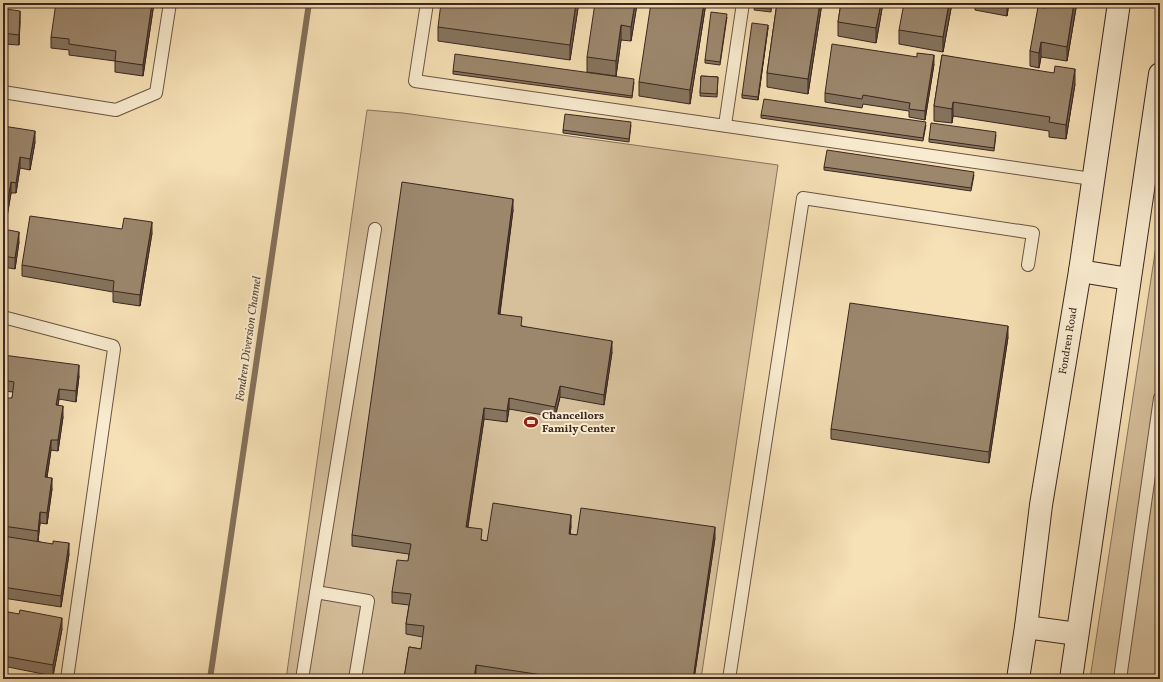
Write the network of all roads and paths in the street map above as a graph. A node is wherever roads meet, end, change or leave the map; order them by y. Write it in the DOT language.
graph roads {
  1 [pos="170,3"];
  2 [pos="427,3"];
  3 [pos="743,3"];
  4 [pos="1119,3"];
  5 [pos="1160,74"];
  6 [pos="3,92"];
  7 [pos="725,125"];
  8 [pos="1092,178"];
  9 [pos="375,229"];
  10 [pos="1028,265"];
  11 [pos="1080,271"];
  12 [pos="1129,279"];
  13 [pos="3,318"];
  14 [pos="1160,398"];
  15 [pos="316,592"];
  16 [pos="1026,627"];
  17 [pos="1078,634"];
  18 [pos="67,679"];
  19 [pos="302,679"];
  20 [pos="355,679"];
  21 [pos="729,679"];
  22 [pos="1018,679"];
  23 [pos="1071,679"];
  24 [pos="1120,679"];
  1 -- 6 [label="lane"];
  2 -- 7 [label="lane"];
  3 -- 7 [label="lane"];
  4 -- 8 [label="main road, Fondren Road"];
  5 -- 12 [label="main road"];
  7 -- 8 [label="lane"];
  8 -- 11 [label="main road, Fondren Road"];
  9 -- 15 [label="lane"];
  10 -- 21 [label="lane"];
  11 -- 12 [label="main road"];
  11 -- 16 [label="main road, Fondren Road"];
  12 -- 17 [label="main road"];
  13 -- 18 [label="lane"];
  14 -- 24 [label="lane"];
  15 -- 19 [label="lane"];
  15 -- 20 [label="lane"];
  16 -- 17 [label="main road"];
  16 -- 22 [label="main road, Fondren Road"];
  17 -- 23 [label="main road"];
}
